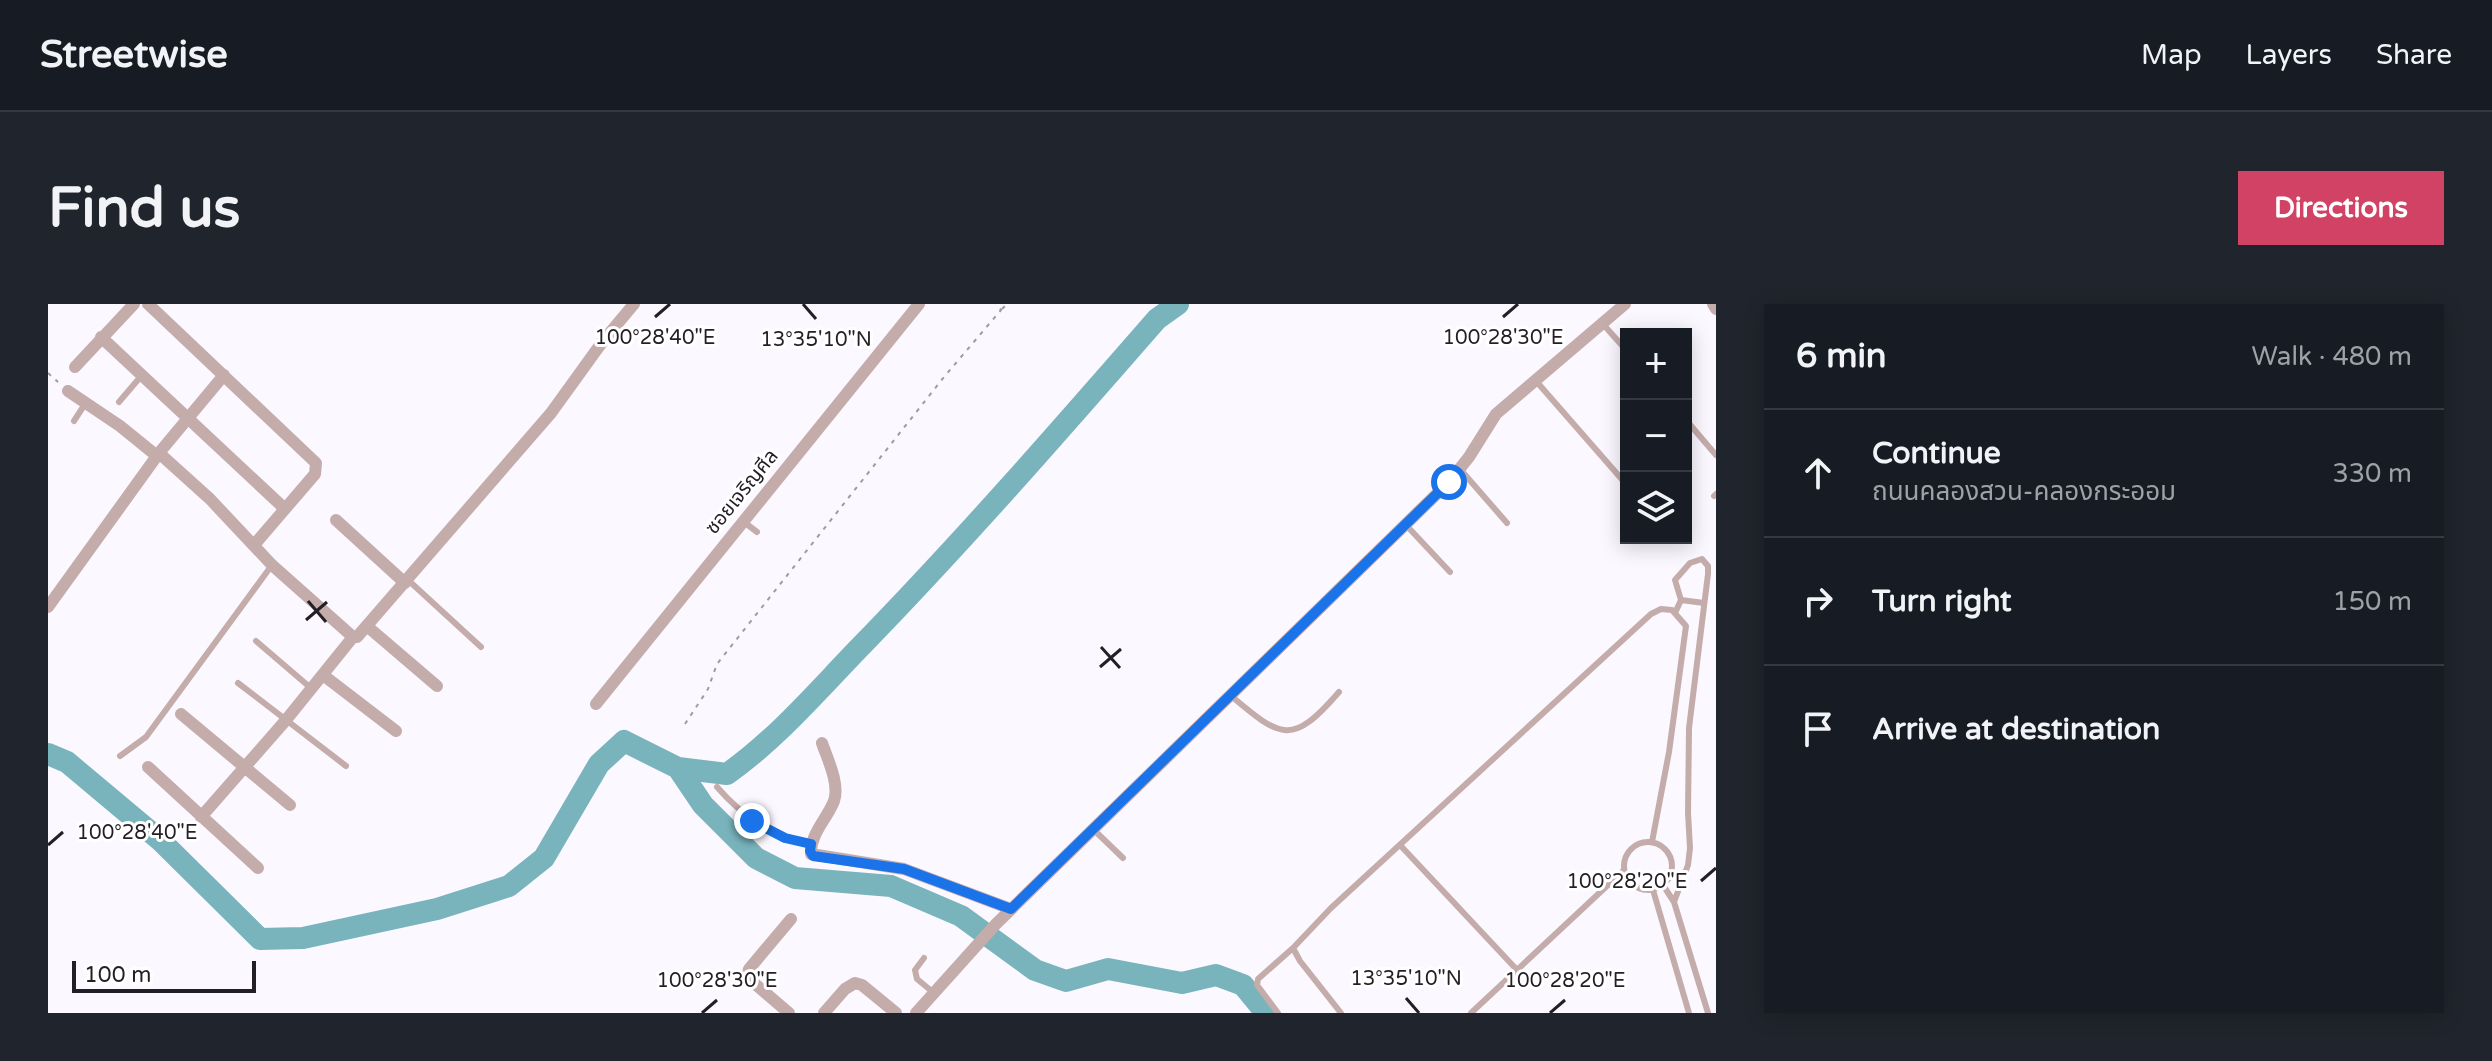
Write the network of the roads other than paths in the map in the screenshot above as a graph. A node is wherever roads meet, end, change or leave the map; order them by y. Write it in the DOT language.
graph roads {
  1 [pos="134,304"];
  2 [pos="148,304"];
  3 [pos="634,304"];
  4 [pos="919,304"];
  5 [pos="1625,304"];
  6 [pos="1602,323"];
  7 [pos="101,337"];
  8 [pos="1620,343"];
  9 [pos="75,367"];
  10 [pos="142,375"];
  11 [pos="224,375"];
  12 [pos="1536,381"];
  13 [pos="68,391"];
  14 [pos="119,402"];
  15 [pos="86,403"];
  16 [pos="187,418"];
  17 [pos="74,421"];
  18 [pos="1692,427"];
  19 [pos="158,455"];
  20 [pos="1716,455"];
  21 [pos="1460,469"];
  22 [pos="1620,477"];
  23 [pos="285,509"];
  24 [pos="336,520"];
  25 [pos="744,522"];
  26 [pos="1507,523"];
  27 [pos="1405,524"];
  28 [pos="757,532"];
  29 [pos="254,545"];
  30 [pos="272,565"];
  31 [pos="1450,572"];
  32 [pos="406,582"];
  33 [pos="1681,600"];
  34 [pos="1704,603"];
  35 [pos="48,607"];
  36 [pos="1675,613"];
  37 [pos="368,627"];
  38 [pos="353,637"];
  39 [pos="256,641"];
  40 [pos="481,647"];
  41 [pos="323,675"];
  42 [pos="238,683"];
  43 [pos="437,686"];
  44 [pos="312,689"];
  45 [pos="1339,692"];
  46 [pos="1230,695"];
  47 [pos="596,704"];
  48 [pos="181,714"];
  49 [pos="286,720"];
  50 [pos="396,731"];
  51 [pos="822,743"];
  52 [pos="120,756"];
  53 [pos="346,766"];
  54 [pos="148,767"];
  55 [pos="244,768"];
  56 [pos="717,787"];
  57 [pos="290,805"];
  58 [pos="201,817"];
  59 [pos="1093,829"];
  60 [pos="1652,842"];
  61 [pos="811,844"];
  62 [pos="1400,845"];
  63 [pos="1123,858"];
  64 [pos="258,868"];
  65 [pos="1624,870"];
  66 [pos="1663,885"];
  67 [pos="1653,890"];
  68 [pos="1674,902"];
  69 [pos="1011,909"];
  70 [pos="791,919"];
  71 [pos="1293,948"];
  72 [pos="924,958"];
  73 [pos="1518,971"];
  74 [pos="934,993"];
  75 [pos="789,1013"];
  76 [pos="824,1013"];
  77 [pos="896,1013"];
  78 [pos="916,1013"];
  79 [pos="1278,1013"];
  80 [pos="1341,1013"];
  81 [pos="1471,1013"];
  82 [pos="1689,1013"];
  83 [pos="1708,1013"];
  1 -- 7 [label="street"];
  2 -- 11 [label="street"];
  3 -- 32 [label="street"];
  4 -- 25 [label="street, ซอยเจริญศีล"];
  5 -- 6 [label="street"];
  6 -- 8 [label="lane"];
  6 -- 12 [label="street"];
  7 -- 9 [label="street"];
  7 -- 10 [label="street"];
  10 -- 14 [label="lane"];
  10 -- 16 [label="street"];
  11 -- 16 [label="street"];
  11 -- 23 [label="street"];
  12 -- 21 [label="street"];
  12 -- 22 [label="lane"];
  13 -- 15 [label="street"];
  15 -- 17 [label="lane"];
  15 -- 19 [label="street"];
  16 -- 19 [label="street"];
  16 -- 23 [label="street"];
  18 -- 20 [label="lane"];
  19 -- 29 [label="street"];
  19 -- 35 [label="street"];
  21 -- 26 [label="lane"];
  21 -- 27 [label="street"];
  23 -- 29 [label="street"];
  24 -- 32 [label="street"];
  25 -- 28 [label="lane"];
  25 -- 47 [label="street, ซอยเจริญศีล"];
  27 -- 31 [label="lane"];
  27 -- 46 [label="street"];
  29 -- 30 [label="street"];
  30 -- 38 [label="street"];
  30 -- 52 [label="lane"];
  32 -- 37 [label="street"];
  32 -- 40 [label="lane"];
  33 -- 34 [label="lane"];
  33 -- 34 [label="lane"];
  33 -- 36 [label="lane"];
  34 -- 68 [label="lane"];
  36 -- 60 [label="lane"];
  36 -- 62 [label="lane"];
  37 -- 38 [label="street"];
  37 -- 43 [label="street"];
  38 -- 41 [label="street"];
  39 -- 44 [label="lane"];
  41 -- 44 [label="street"];
  41 -- 50 [label="street"];
  42 -- 49 [label="lane"];
  44 -- 49 [label="street"];
  45 -- 46 [label="lane"];
  46 -- 59 [label="street"];
  48 -- 55 [label="street"];
  49 -- 53 [label="lane"];
  49 -- 55 [label="street"];
  51 -- 61 [label="street"];
  54 -- 58 [label="street"];
  55 -- 57 [label="street"];
  55 -- 58 [label="street"];
  56 -- 61 [label="lane"];
  58 -- 64 [label="street"];
  59 -- 63 [label="lane"];
  59 -- 69 [label="street"];
  60 -- 65 [label="lane"];
  60 -- 66 [label="lane"];
  61 -- 69 [label="street"];
  62 -- 71 [label="lane"];
  62 -- 73 [label="lane"];
  65 -- 67 [label="lane"];
  65 -- 73 [label="lane"];
  66 -- 67 [label="lane"];
  66 -- 68 [label="lane"];
  67 -- 82 [label="lane"];
  68 -- 83 [label="lane"];
  69 -- 74 [label="street"];
  70 -- 75 [label="street"];
  71 -- 79 [label="lane"];
  71 -- 80 [label="lane"];
  72 -- 74 [label="lane"];
  73 -- 81 [label="lane"];
  74 -- 78 [label="street"];
  76 -- 77 [label="street"];
}
